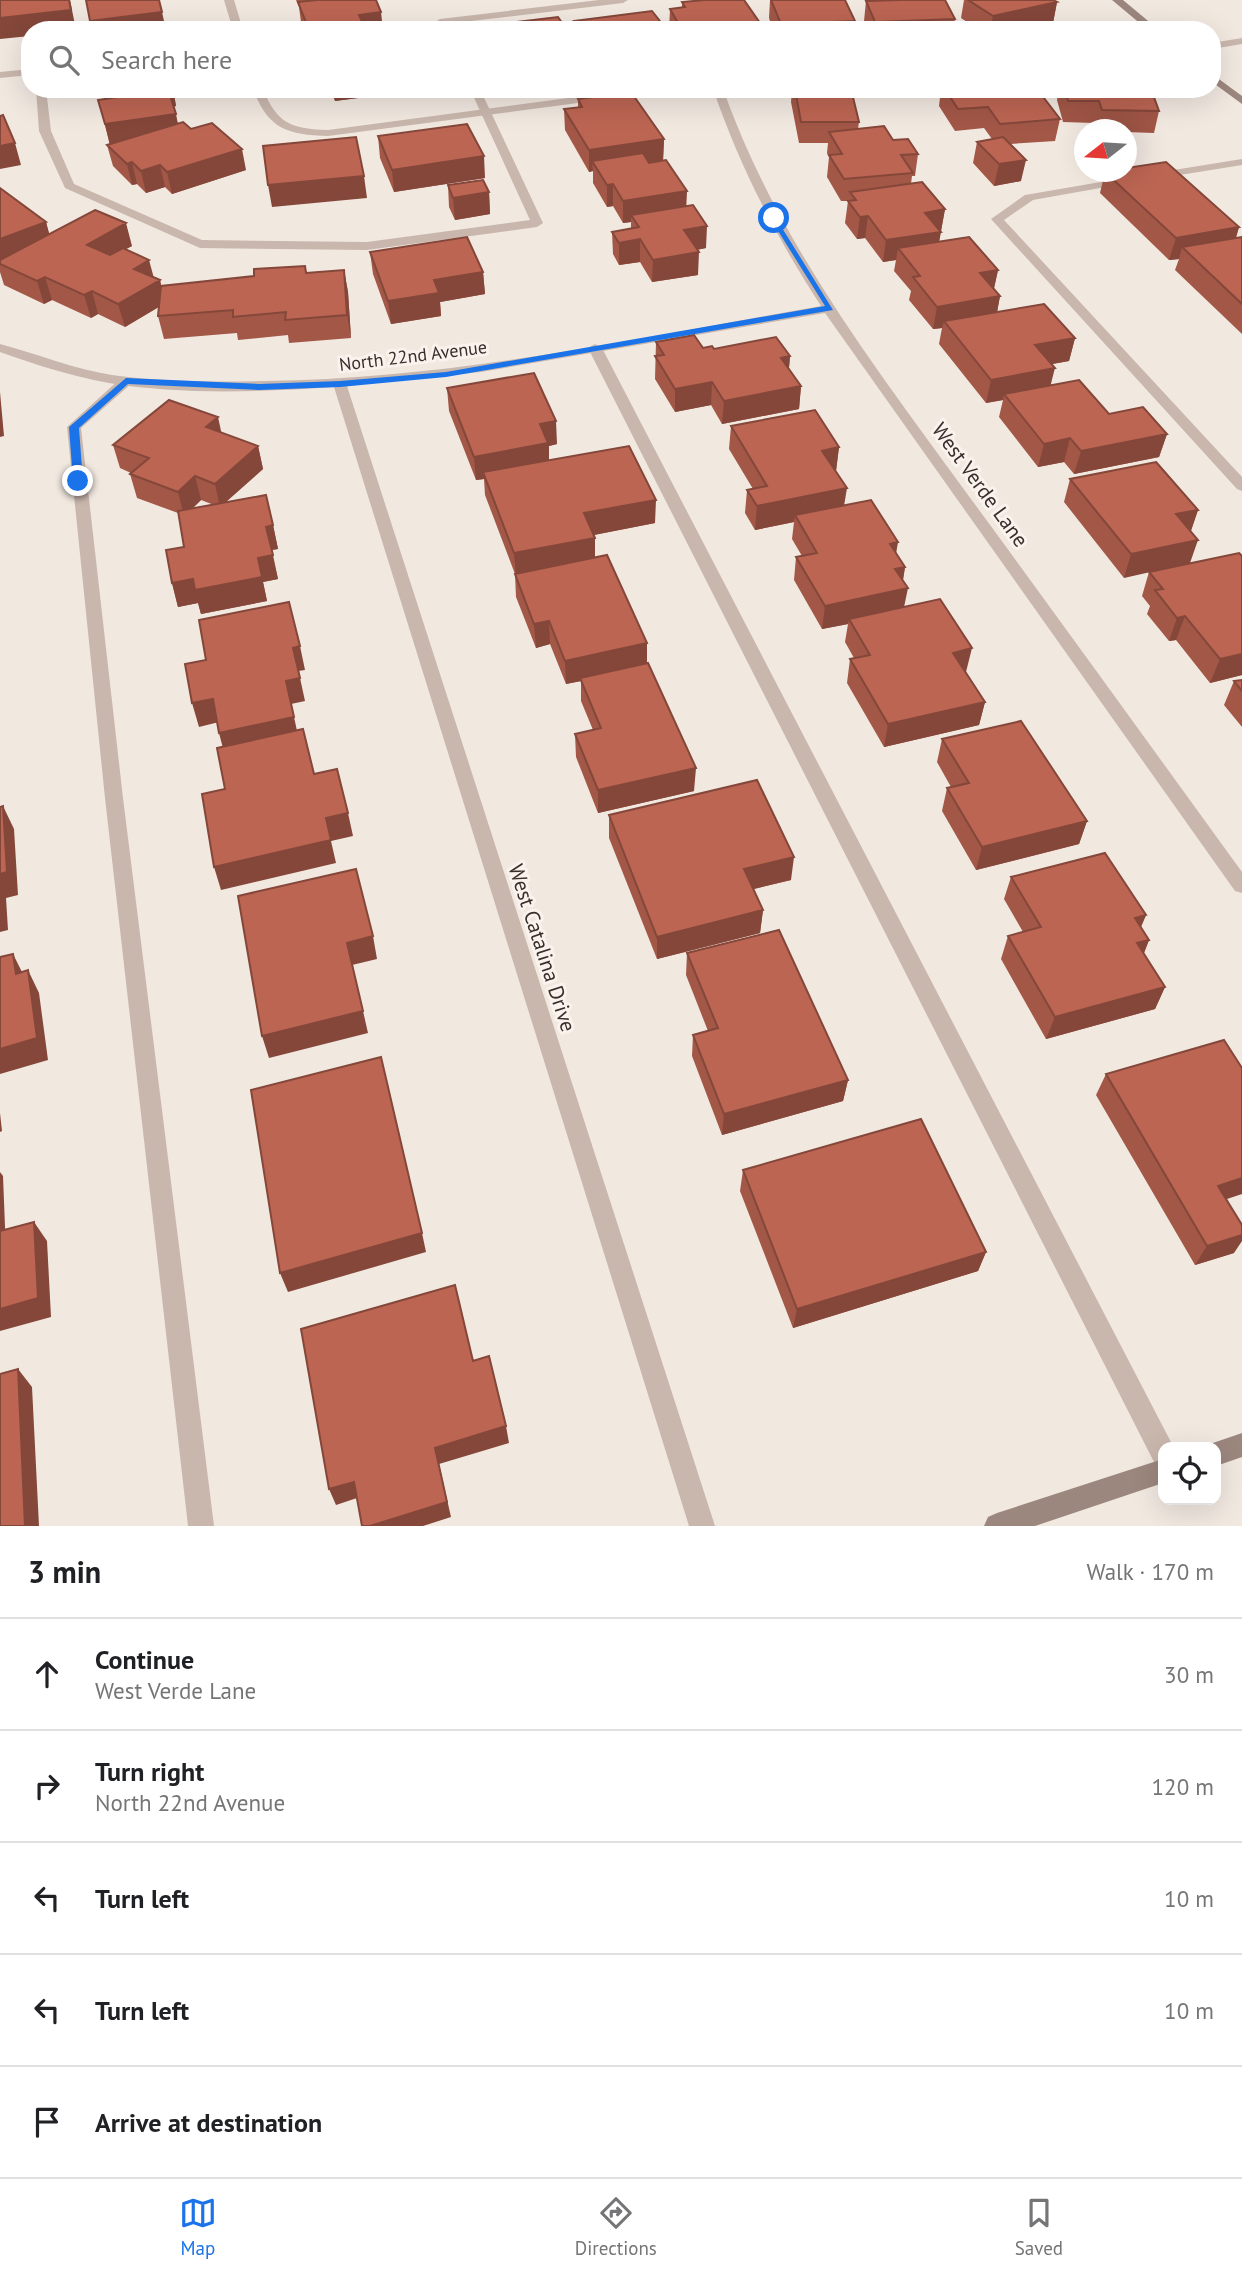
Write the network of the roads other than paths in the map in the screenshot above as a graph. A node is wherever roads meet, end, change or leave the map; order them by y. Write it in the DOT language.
graph roads {
  1 [pos="229,0"];
  2 [pos="624,0"];
  3 [pos="1117,0"];
  4 [pos="235,21"];
  5 [pos="448,21"];
  6 [pos="1143,21"];
  7 [pos="1242,41"];
  8 [pos="1221,44"];
  9 [pos="21,73"];
  10 [pos="0,75"];
  11 [pos="1221,84"];
  12 [pos="42,98"];
  13 [pos="261,98"];
  14 [pos="480,98"];
  15 [pos="596,98"];
  16 [pos="722,98"];
  17 [pos="1242,101"];
  18 [pos="488,113"];
  19 [pos="1242,162"];
  20 [pos="830,308"];
  21 [pos="0,348"];
  22 [pos="595,348"];
  23 [pos="126,381"];
  24 [pos="340,384"];
  25 [pos="1242,486"];
  26 [pos="1242,886"];
  27 [pos="1158,1443"];
  28 [pos="1242,1445"];
  29 [pos="1221,1452"];
  30 [pos="1158,1473"];
  31 [pos="201,1526"];
  32 [pos="702,1526"];
  33 [pos="998,1526"];
  1 -- 4 [label="street"];
  2 -- 5 [label="street"];
  3 -- 6 [label="main road"];
  7 -- 8 [label="street"];
  9 -- 10 [label="street"];
  11 -- 17 [label="main road"];
  12 -- 18 [label="street"];
  13 -- 18 [label="street"];
  14 -- 18 [label="street"];
  15 -- 18 [label="street"];
  16 -- 20 [label="street, West Verde Lane"];
  19 -- 25 [label="street"];
  20 -- 22 [label="street, North 22nd Avenue"];
  20 -- 26 [label="street, West Verde Lane"];
  21 -- 23 [label="street, North 22nd Avenue"];
  22 -- 24 [label="street, North 22nd Avenue"];
  22 -- 27 [label="street"];
  23 -- 24 [label="street, North 22nd Avenue"];
  23 -- 31 [label="street"];
  24 -- 32 [label="street, West Catalina Drive"];
  28 -- 29 [label="main road"];
  30 -- 33 [label="main road"];
}
